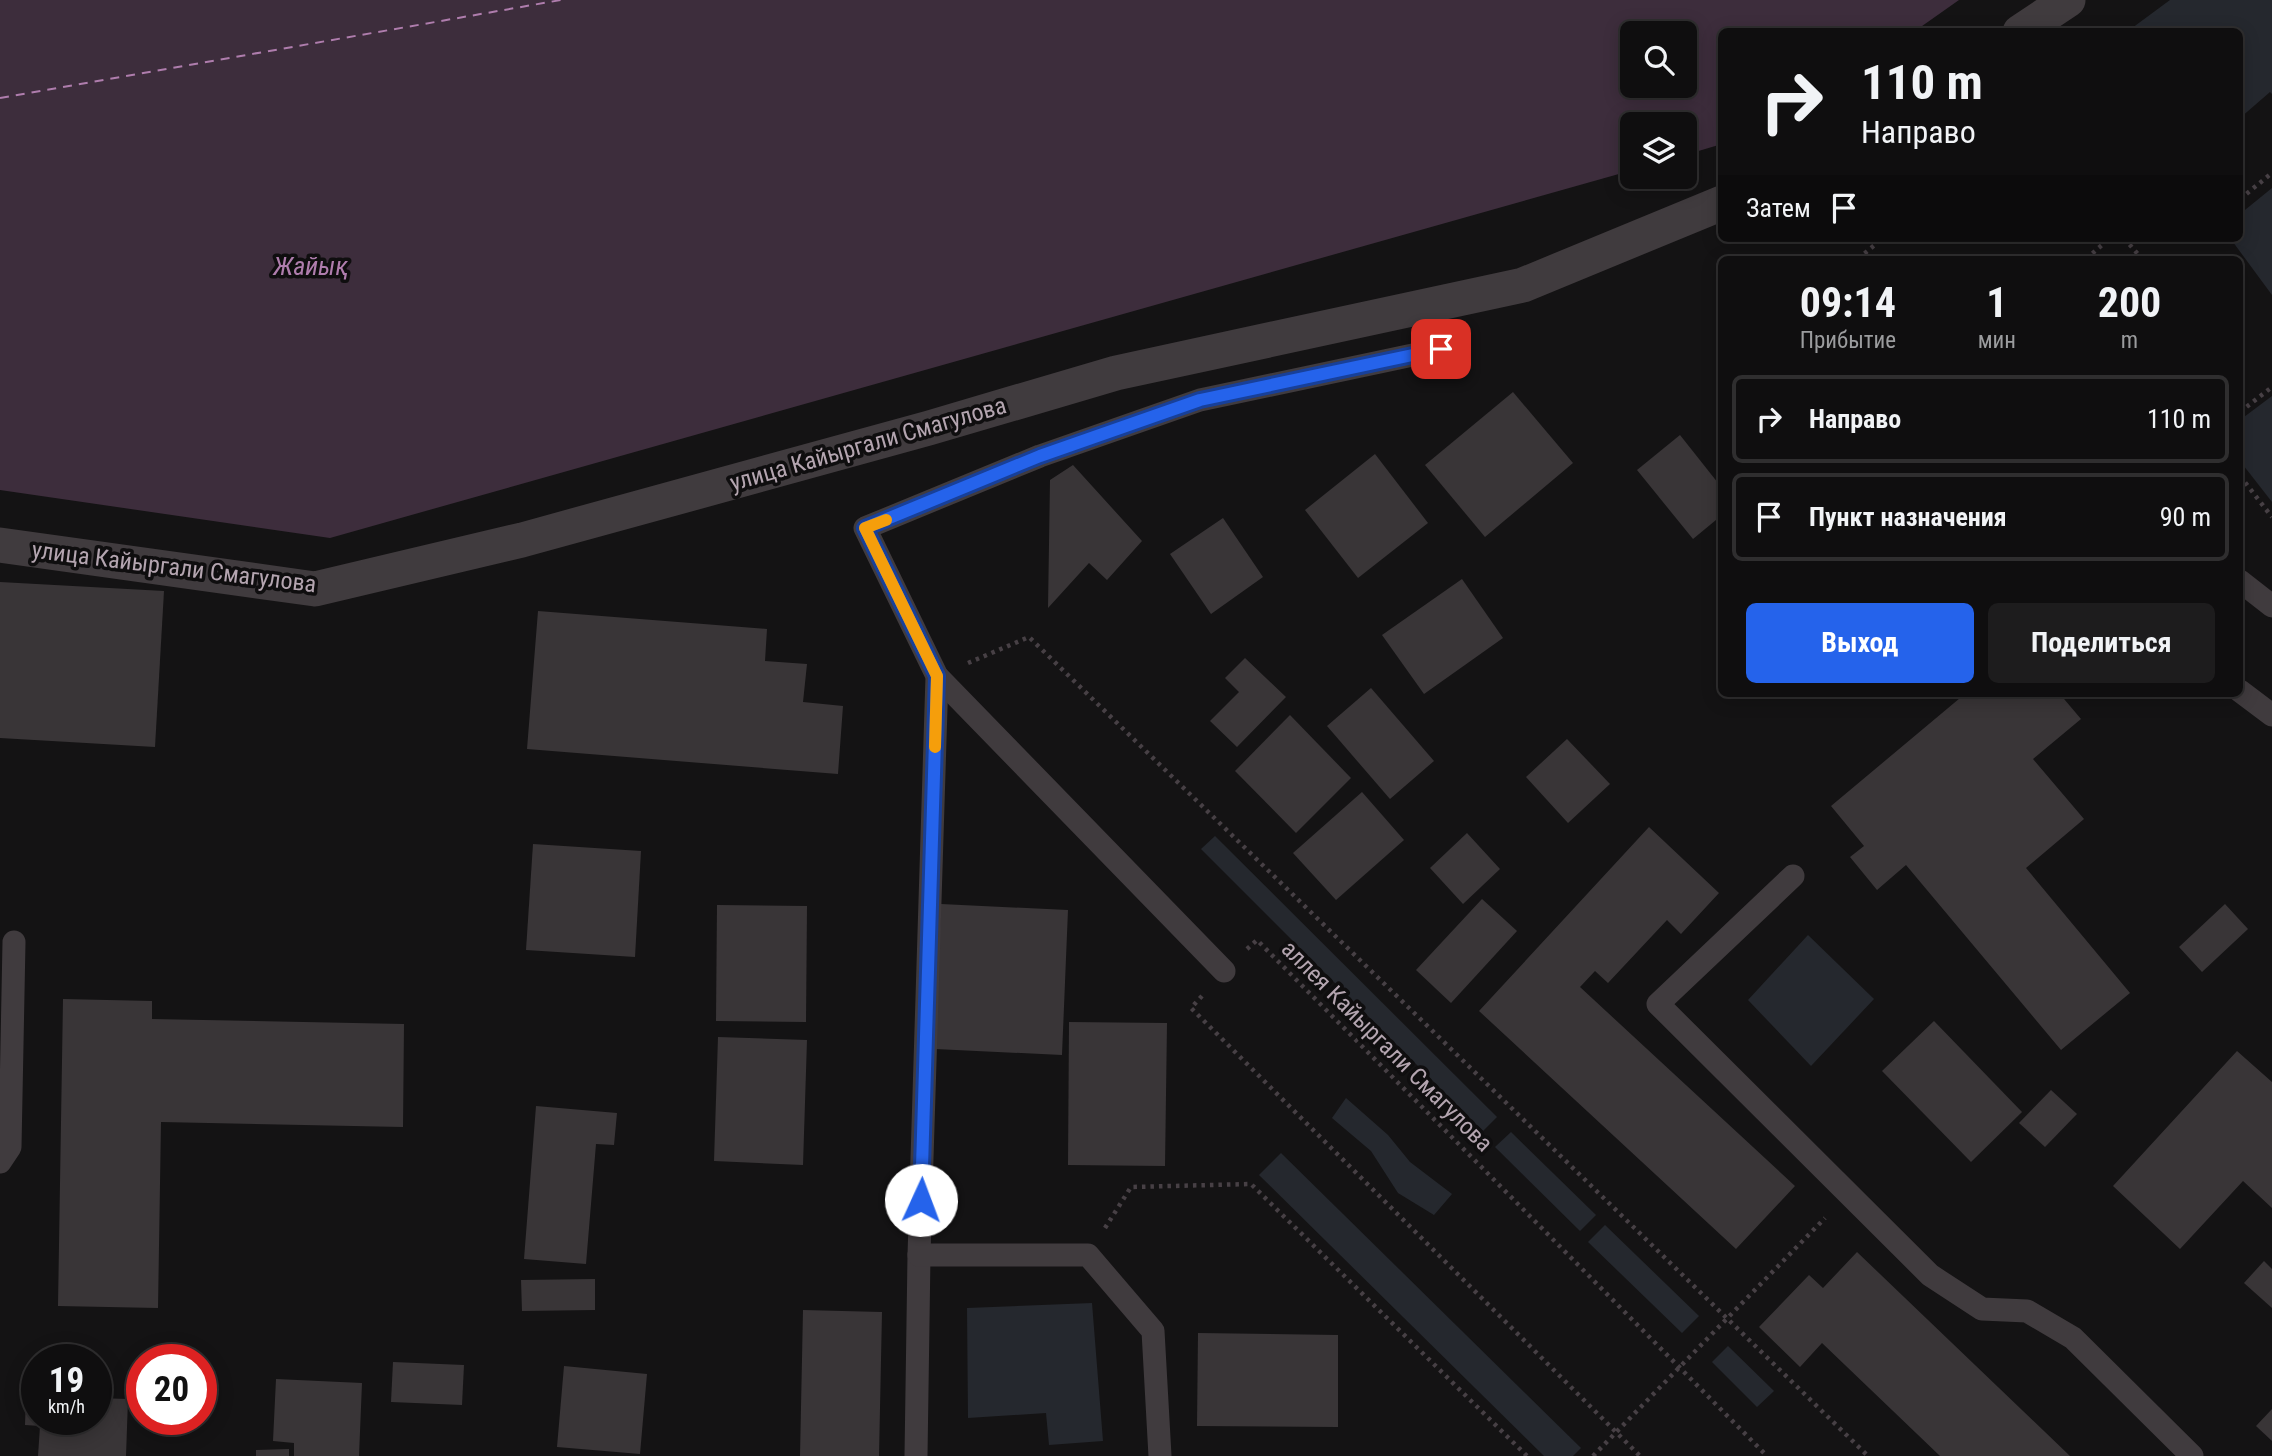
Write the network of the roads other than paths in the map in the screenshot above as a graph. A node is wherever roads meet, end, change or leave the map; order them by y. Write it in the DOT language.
graph roads {
  1 [pos="2068,0"];
  2 [pos="2026,28"];
  3 [pos="1718,205"];
  4 [pos="1441,349"];
  5 [pos="0,545"];
  6 [pos="2243,583"];
  7 [pos="2272,606"];
  8 [pos="937,676"];
  9 [pos="2243,693"];
  10 [pos="2272,715"];
  11 [pos="1793,876"];
  12 [pos="14,942"];
  13 [pos="1224,971"];
  14 [pos="0,1162"];
  15 [pos="919,1255"];
  16 [pos="916,1456"];
  17 [pos="1160,1456"];
  18 [pos="2192,1456"];
  1 -- 2 [label="street"];
  3 -- 5 [label="street, улица Кайыргали Смагулова"];
  4 -- 8 [label="lane"];
  6 -- 7 [label="lane"];
  8 -- 13 [label="lane"];
  8 -- 15 [label="lane"];
  9 -- 10 [label="lane"];
  11 -- 18 [label="lane"];
  12 -- 14 [label="lane"];
  15 -- 16 [label="lane"];
  15 -- 17 [label="lane"];
}
